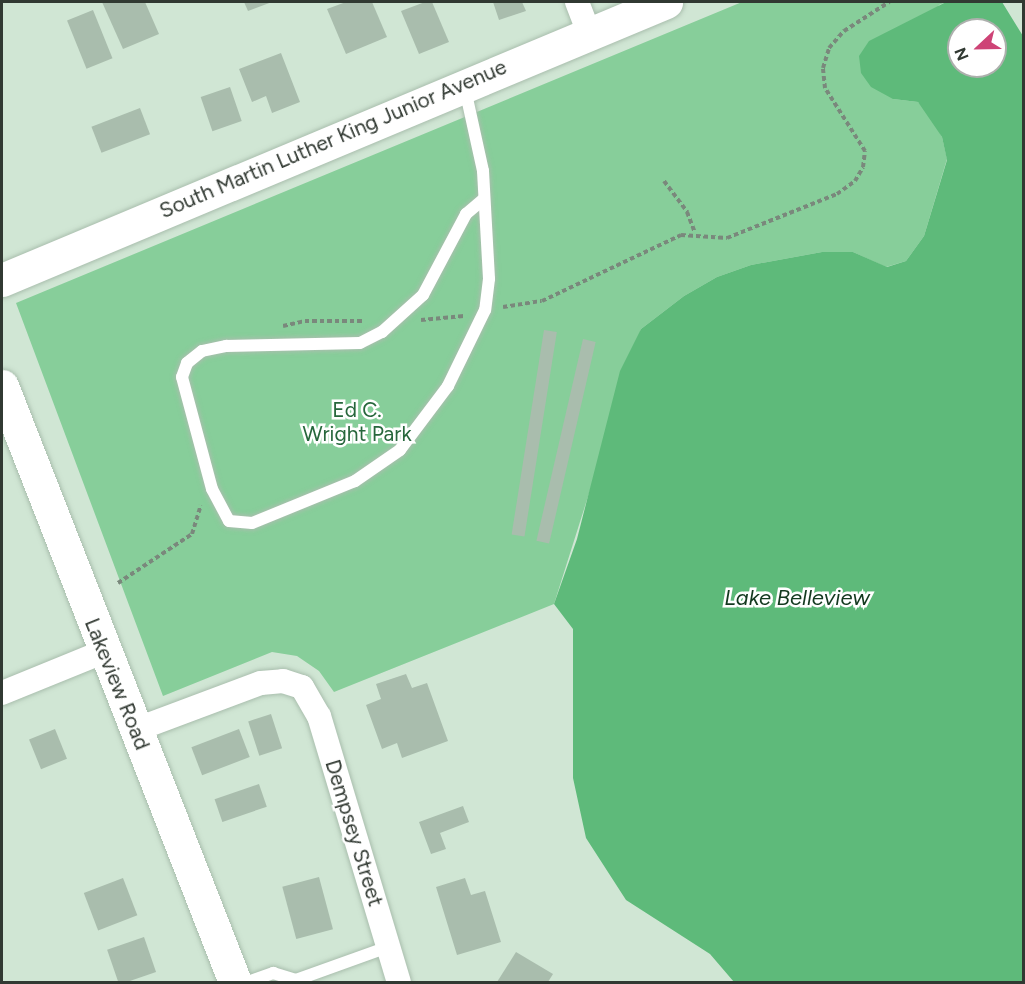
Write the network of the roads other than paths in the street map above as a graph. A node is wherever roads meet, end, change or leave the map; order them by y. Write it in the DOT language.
graph roads {
  1 [pos="577,2"];
  2 [pos="666,2"];
  3 [pos="589,33"];
  4 [pos="463,85"];
  5 [pos="484,199"];
  6 [pos="2,280"];
  7 [pos="2,386"];
  8 [pos="104,652"];
  9 [pos="2,693"];
  10 [pos="135,730"];
  11 [pos="388,947"];
  12 [pos="235,982"];
  13 [pos="248,982"];
  14 [pos="399,982"];
  1 -- 3 [label="street"];
  2 -- 3 [label="street, South Martin Luther King Junior Avenue"];
  3 -- 4 [label="street, South Martin Luther King Junior Avenue"];
  4 -- 5 [label="lane"];
  4 -- 6 [label="street, South Martin Luther King Junior Avenue"];
  5 -- 5 [label="lane"];
  7 -- 8 [label="street, Lakeview Road"];
  8 -- 9 [label="street"];
  8 -- 10 [label="street, Lakeview Road"];
  10 -- 11 [label="street, Dempsey Street"];
  10 -- 12 [label="street, Lakeview Road"];
  11 -- 13 [label="lane"];
  11 -- 14 [label="street, Dempsey Street"];
}
